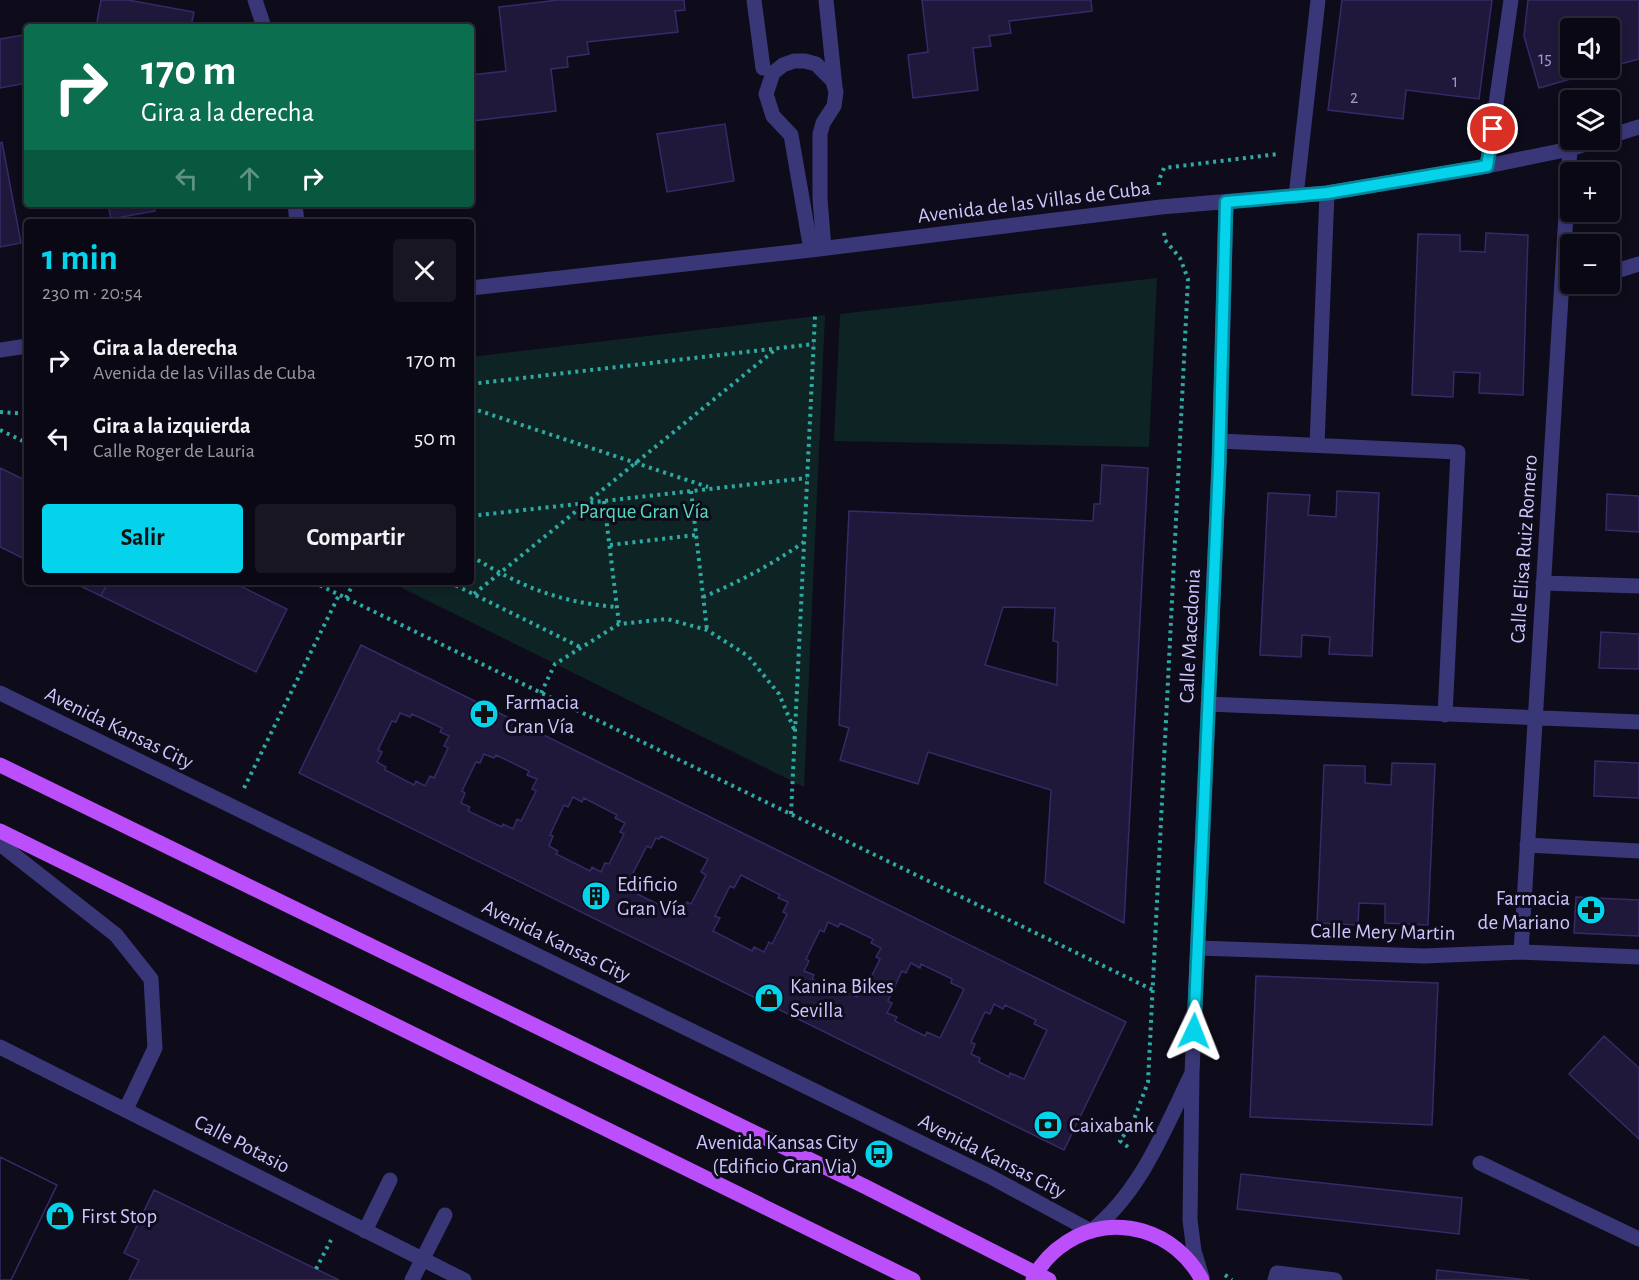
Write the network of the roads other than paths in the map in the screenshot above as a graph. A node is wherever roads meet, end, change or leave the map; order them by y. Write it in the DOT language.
graph roads {
  1 [pos="255,0"];
  2 [pos="754,0"];
  3 [pos="826,0"];
  4 [pos="1318,0"];
  5 [pos="1511,0"];
  6 [pos="263,24"];
  7 [pos="763,68"];
  8 [pos="836,92"];
  9 [pos="1639,127"];
  10 [pos="1620,133"];
  11 [pos="1565,150"];
  12 [pos="1570,150"];
  13 [pos="1487,166"];
  14 [pos="1327,193"];
  15 [pos="1296,196"];
  16 [pos="1226,202"];
  17 [pos="1569,234"];
  18 [pos="818,249"];
  19 [pos="1639,264"];
  20 [pos="1620,270"];
  21 [pos="474,288"];
  22 [pos="1567,294"];
  23 [pos="24,346"];
  24 [pos="0,350"];
  25 [pos="1220,441"];
  26 [pos="1317,445"];
  27 [pos="1543,584"];
  28 [pos="1639,586"];
  29 [pos="0,693"];
  30 [pos="1208,704"];
  31 [pos="1445,715"];
  32 [pos="1535,719"];
  33 [pos="1639,722"];
  34 [pos="0,756"];
  35 [pos="0,765"];
  36 [pos="21,775"];
  37 [pos="0,831"];
  38 [pos="0,844"];
  39 [pos="1527,845"];
  40 [pos="1639,851"];
  41 [pos="1198,948"];
  42 [pos="1521,952"];
  43 [pos="1639,957"];
  44 [pos="0,1047"];
  45 [pos="1192,1073"];
  46 [pos="126,1109"];
  47 [pos="1480,1163"];
  48 [pos="390,1180"];
  49 [pos="445,1215"];
  50 [pos="365,1231"];
  51 [pos="1091,1231"];
  52 [pos="1639,1239"];
  53 [pos="423,1259"];
  54 [pos="1040,1278"];
  55 [pos="412,1280"];
  56 [pos="464,1280"];
  57 [pos="913,1280"];
  58 [pos="1202,1280"];
  59 [pos="1275,1280"];
  60 [pos="1335,1280"];
  1 -- 6 [label="street"];
  2 -- 7 [label="street"];
  3 -- 8 [label="street"];
  4 -- 15 [label="street"];
  5 -- 13 [label="street"];
  8 -- 18 [label="street"];
  8 -- 18 [label="street"];
  9 -- 10 [label="street"];
  11 -- 13 [label="street, Avenida de las Villas de Cuba"];
  12 -- 17 [label="street, Calle Elisa Ruiz Romero"];
  13 -- 14 [label="street, Avenida de las Villas de Cuba"];
  14 -- 15 [label="street, Avenida de las Villas de Cuba"];
  14 -- 26 [label="street"];
  15 -- 16 [label="street, Avenida de las Villas de Cuba"];
  16 -- 18 [label="street, Avenida de las Villas de Cuba"];
  16 -- 25 [label="street, Calle Macedonia"];
  18 -- 21 [label="street, Avenida de las Villas de Cuba"];
  19 -- 20 [label="street"];
  22 -- 27 [label="street, Calle Elisa Ruiz Romero"];
  23 -- 24 [label="street"];
  25 -- 26 [label="street"];
  25 -- 30 [label="street, Calle Macedonia"];
  26 -- 31 [label="street"];
  27 -- 28 [label="street"];
  27 -- 32 [label="street, Calle Elisa Ruiz Romero"];
  29 -- 51 [label="street, Avenida Kansas City"];
  30 -- 31 [label="street"];
  30 -- 41 [label="street, Calle Macedonia"];
  31 -- 32 [label="street"];
  32 -- 33 [label="street"];
  32 -- 39 [label="street, Calle Elisa Ruiz Romero"];
  34 -- 36 [label="street"];
  35 -- 36 [label="main road"];
  36 -- 54 [label="main road"];
  37 -- 57 [label="main road"];
  38 -- 46 [label="street"];
  39 -- 40 [label="street"];
  39 -- 42 [label="street, Calle Elisa Ruiz Romero"];
  41 -- 42 [label="street, Calle Mery Martin"];
  41 -- 45 [label="street, Calle Macedonia"];
  42 -- 43 [label="street, Calle Mery Martin"];
  44 -- 46 [label="street, Calle Potasio"];
  45 -- 51 [label="street"];
  45 -- 58 [label="street, Calle Macedonia"];
  46 -- 50 [label="street, Calle Potasio"];
  47 -- 52 [label="street"];
  48 -- 50 [label="street"];
  49 -- 53 [label="street"];
  50 -- 53 [label="street, Calle Potasio"];
  51 -- 54 [label="main road"];
  51 -- 58 [label="main road"];
  53 -- 55 [label="street"];
  53 -- 56 [label="street, Calle Potasio"];
  59 -- 60 [label="street"];
}
